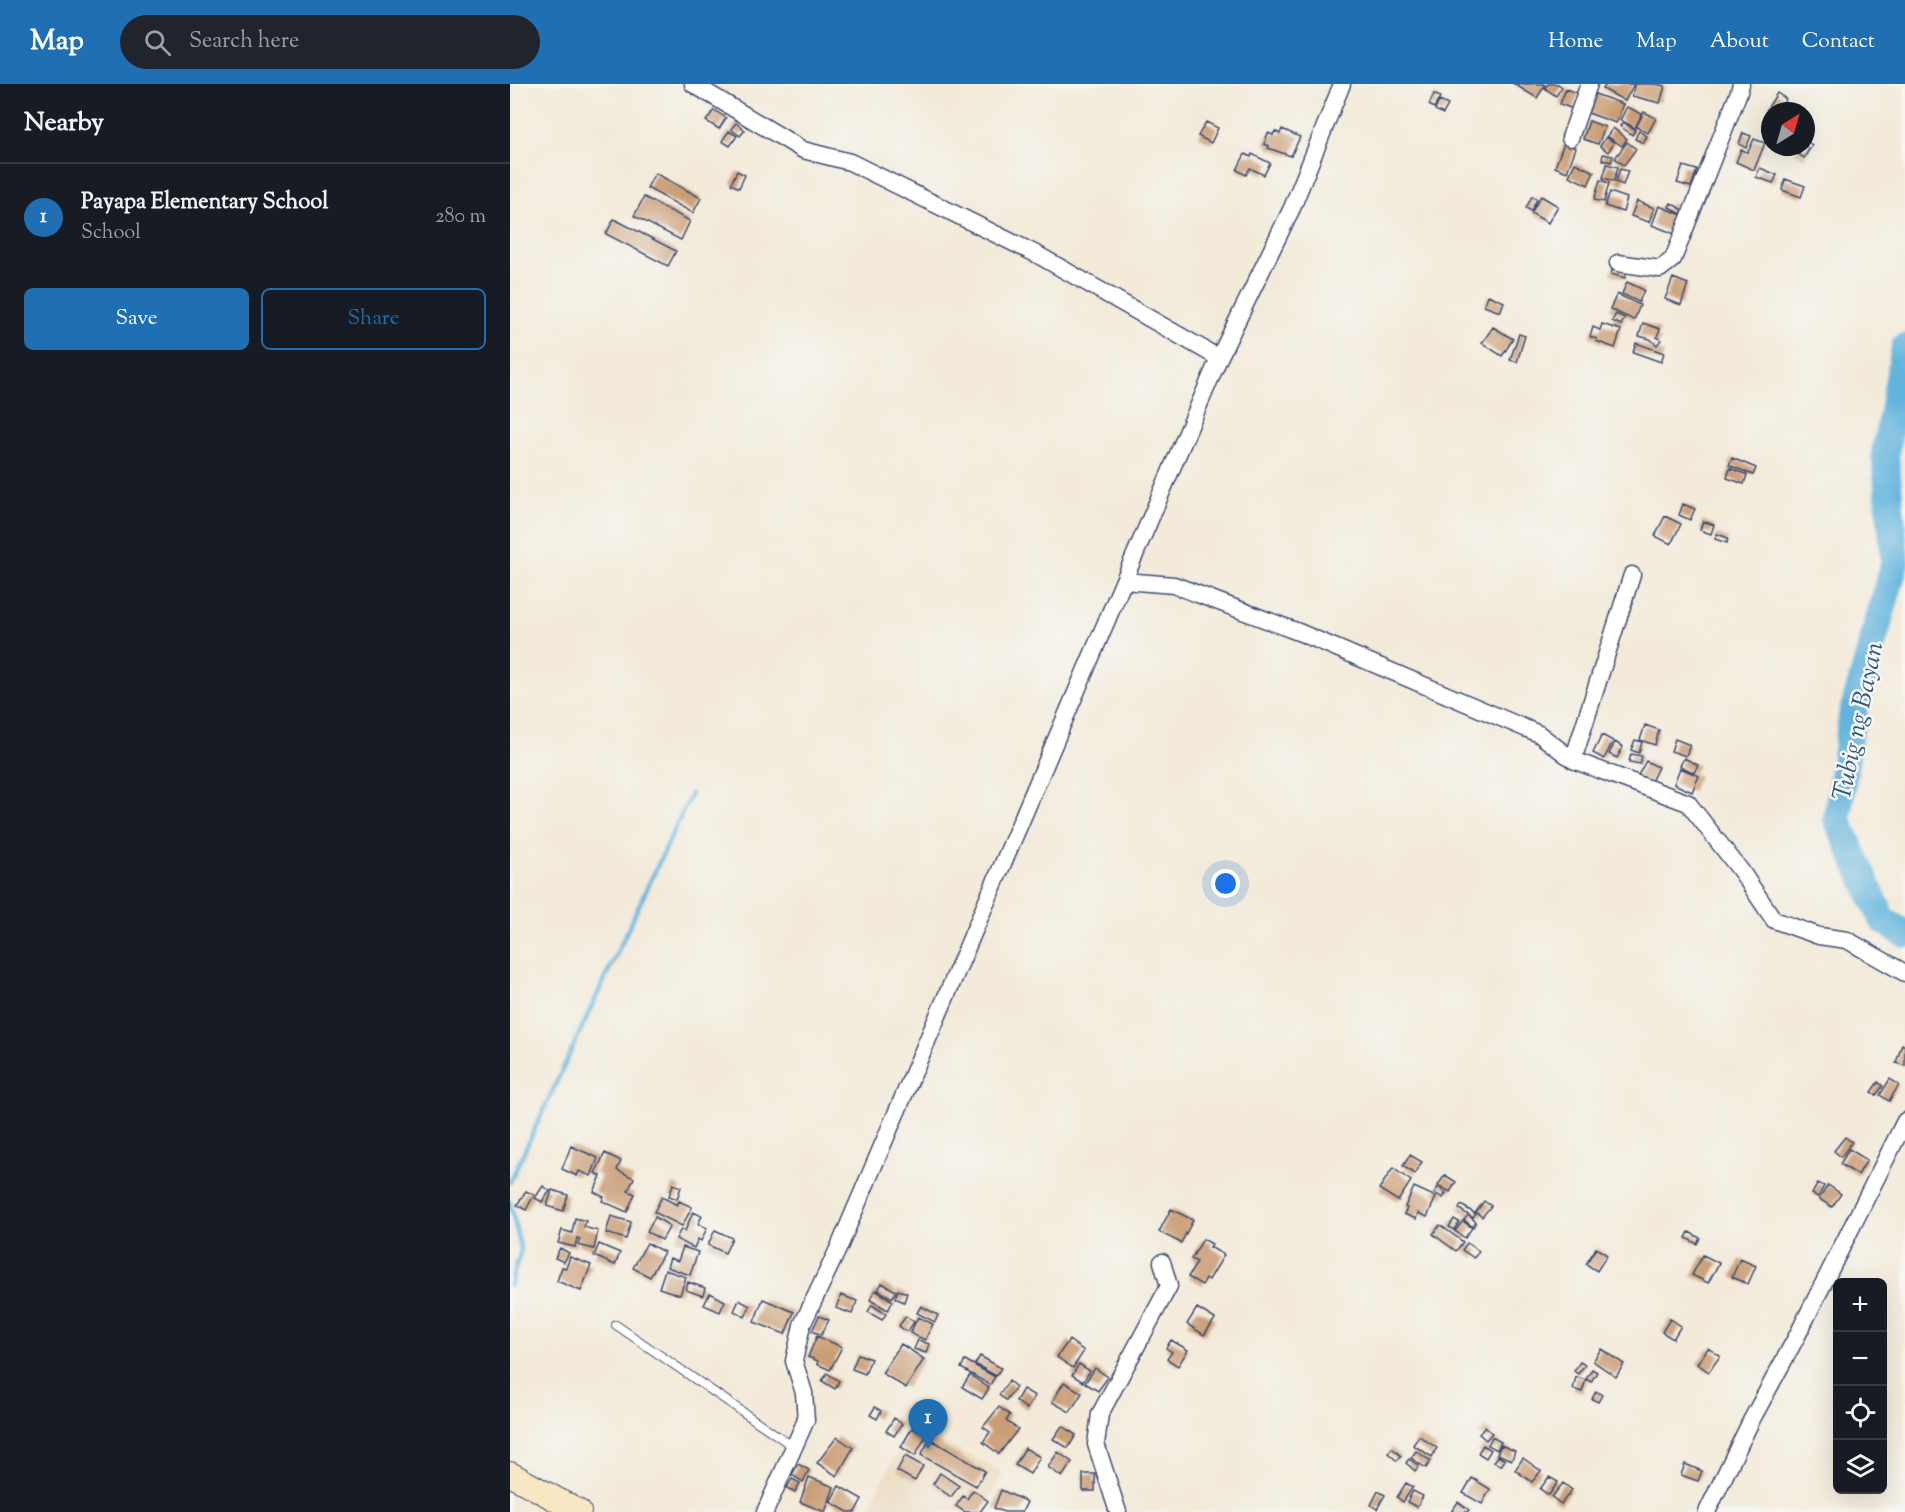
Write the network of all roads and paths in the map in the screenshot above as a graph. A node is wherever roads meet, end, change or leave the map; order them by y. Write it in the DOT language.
graph roads {
  1 [pos="693,84"];
  2 [pos="1342,84"];
  3 [pos="1589,84"];
  4 [pos="1741,84"];
  5 [pos="1570,138"];
  6 [pos="1618,263"];
  7 [pos="1219,358"];
  8 [pos="1632,574"];
  9 [pos="1124,581"];
  10 [pos="1573,760"];
  11 [pos="1905,973"];
  12 [pos="1905,1120"];
  13 [pos="1162,1262"];
  14 [pos="616,1325"];
  15 [pos="794,1447"];
  16 [pos="510,1474"];
  17 [pos="579,1512"];
  18 [pos="765,1512"];
  19 [pos="1118,1512"];
  20 [pos="1707,1512"];
  1 -- 7 [label="street"];
  2 -- 7 [label="street"];
  3 -- 5 [label="street"];
  4 -- 6 [label="street"];
  7 -- 9 [label="street"];
  8 -- 10 [label="street"];
  9 -- 10 [label="street"];
  9 -- 15 [label="street"];
  10 -- 11 [label="street"];
  12 -- 20 [label="street"];
  13 -- 19 [label="street"];
  14 -- 15 [label="lane"];
  15 -- 18 [label="street"];
  16 -- 17 [label="main road"];
}
